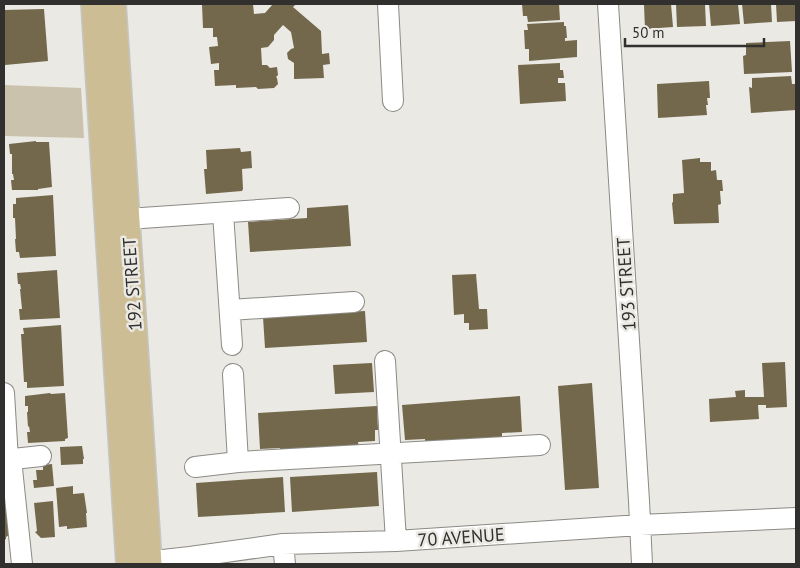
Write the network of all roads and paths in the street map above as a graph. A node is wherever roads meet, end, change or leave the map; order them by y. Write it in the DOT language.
graph roads {
  1 [pos="94,4"];
  2 [pos="114,4"];
  3 [pos="388,4"];
  4 [pos="608,4"];
  5 [pos="393,101"];
  6 [pos="289,208"];
  7 [pos="223,213"];
  8 [pos="128,219"];
  9 [pos="354,302"];
  10 [pos="230,310"];
  11 [pos="232,345"];
  12 [pos="385,361"];
  13 [pos="233,374"];
  14 [pos="4,393"];
  15 [pos="540,445"];
  16 [pos="391,453"];
  17 [pos="41,456"];
  18 [pos="8,460"];
  19 [pos="238,462"];
  20 [pos="195,467"];
  21 [pos="796,518"];
  22 [pos="640,525"];
  23 [pos="396,541"];
  24 [pos="283,544"];
  25 [pos="22,564"];
  26 [pos="136,564"];
  27 [pos="284,564"];
  28 [pos="642,564"];
  1 -- 26 [label="main road, 192 STREET"];
  2 -- 8 [label="main road, 192 STREET"];
  3 -- 5 [label="street"];
  4 -- 22 [label="street, 193 STREET"];
  6 -- 7 [label="street"];
  7 -- 8 [label="street"];
  7 -- 10 [label="street"];
  8 -- 26 [label="main road, 192 STREET"];
  9 -- 10 [label="street"];
  10 -- 11 [label="street"];
  12 -- 16 [label="street"];
  13 -- 19 [label="street"];
  14 -- 18 [label="street"];
  15 -- 16 [label="street"];
  16 -- 19 [label="street"];
  16 -- 23 [label="street"];
  17 -- 18 [label="street"];
  18 -- 25 [label="street"];
  19 -- 20 [label="street"];
  21 -- 22 [label="street, 70 AVENUE"];
  22 -- 23 [label="street, 70 AVENUE"];
  22 -- 28 [label="street, 193 STREET"];
  23 -- 24 [label="street, 70 AVENUE"];
  24 -- 26 [label="street, 70 AVENUE"];
  24 -- 27 [label="street"];
}
